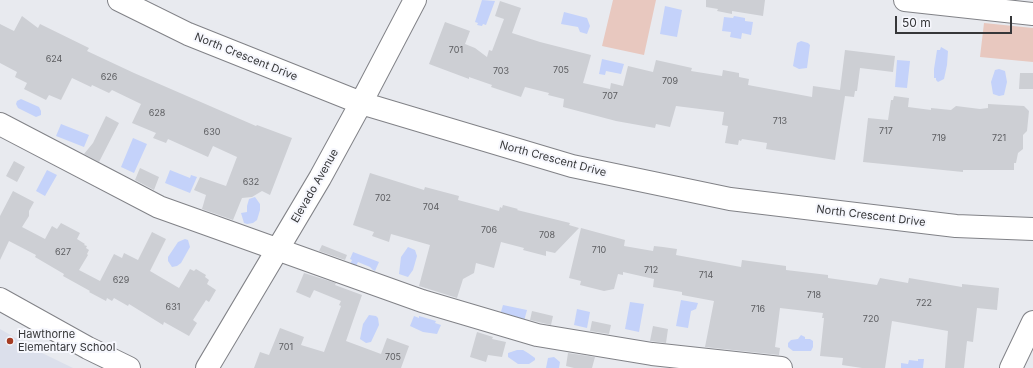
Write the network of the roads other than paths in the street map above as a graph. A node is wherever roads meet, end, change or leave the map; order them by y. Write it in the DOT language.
graph roads {
  1 [pos="119,0"];
  2 [pos="415,0"];
  3 [pos="905,0"];
  4 [pos="1033,14"];
  5 [pos="361,103"];
  6 [pos="0,124"];
  7 [pos="1033,229"];
  8 [pos="278,250"];
  9 [pos="0,299"];
  10 [pos="1033,322"];
  11 [pos="129,368"];
  12 [pos="207,368"];
  13 [pos="781,368"];
  14 [pos="1010,368"];
  1 -- 5 [label="street, North Crescent Drive"];
  2 -- 5 [label="street, Elevado Avenue"];
  3 -- 4 [label="street"];
  5 -- 7 [label="street, North Crescent Drive"];
  5 -- 8 [label="street, Elevado Avenue"];
  6 -- 8 [label="street"];
  8 -- 12 [label="street, Elevado Avenue"];
  8 -- 13 [label="street"];
  9 -- 11 [label="street"];
  10 -- 14 [label="street"];
}
